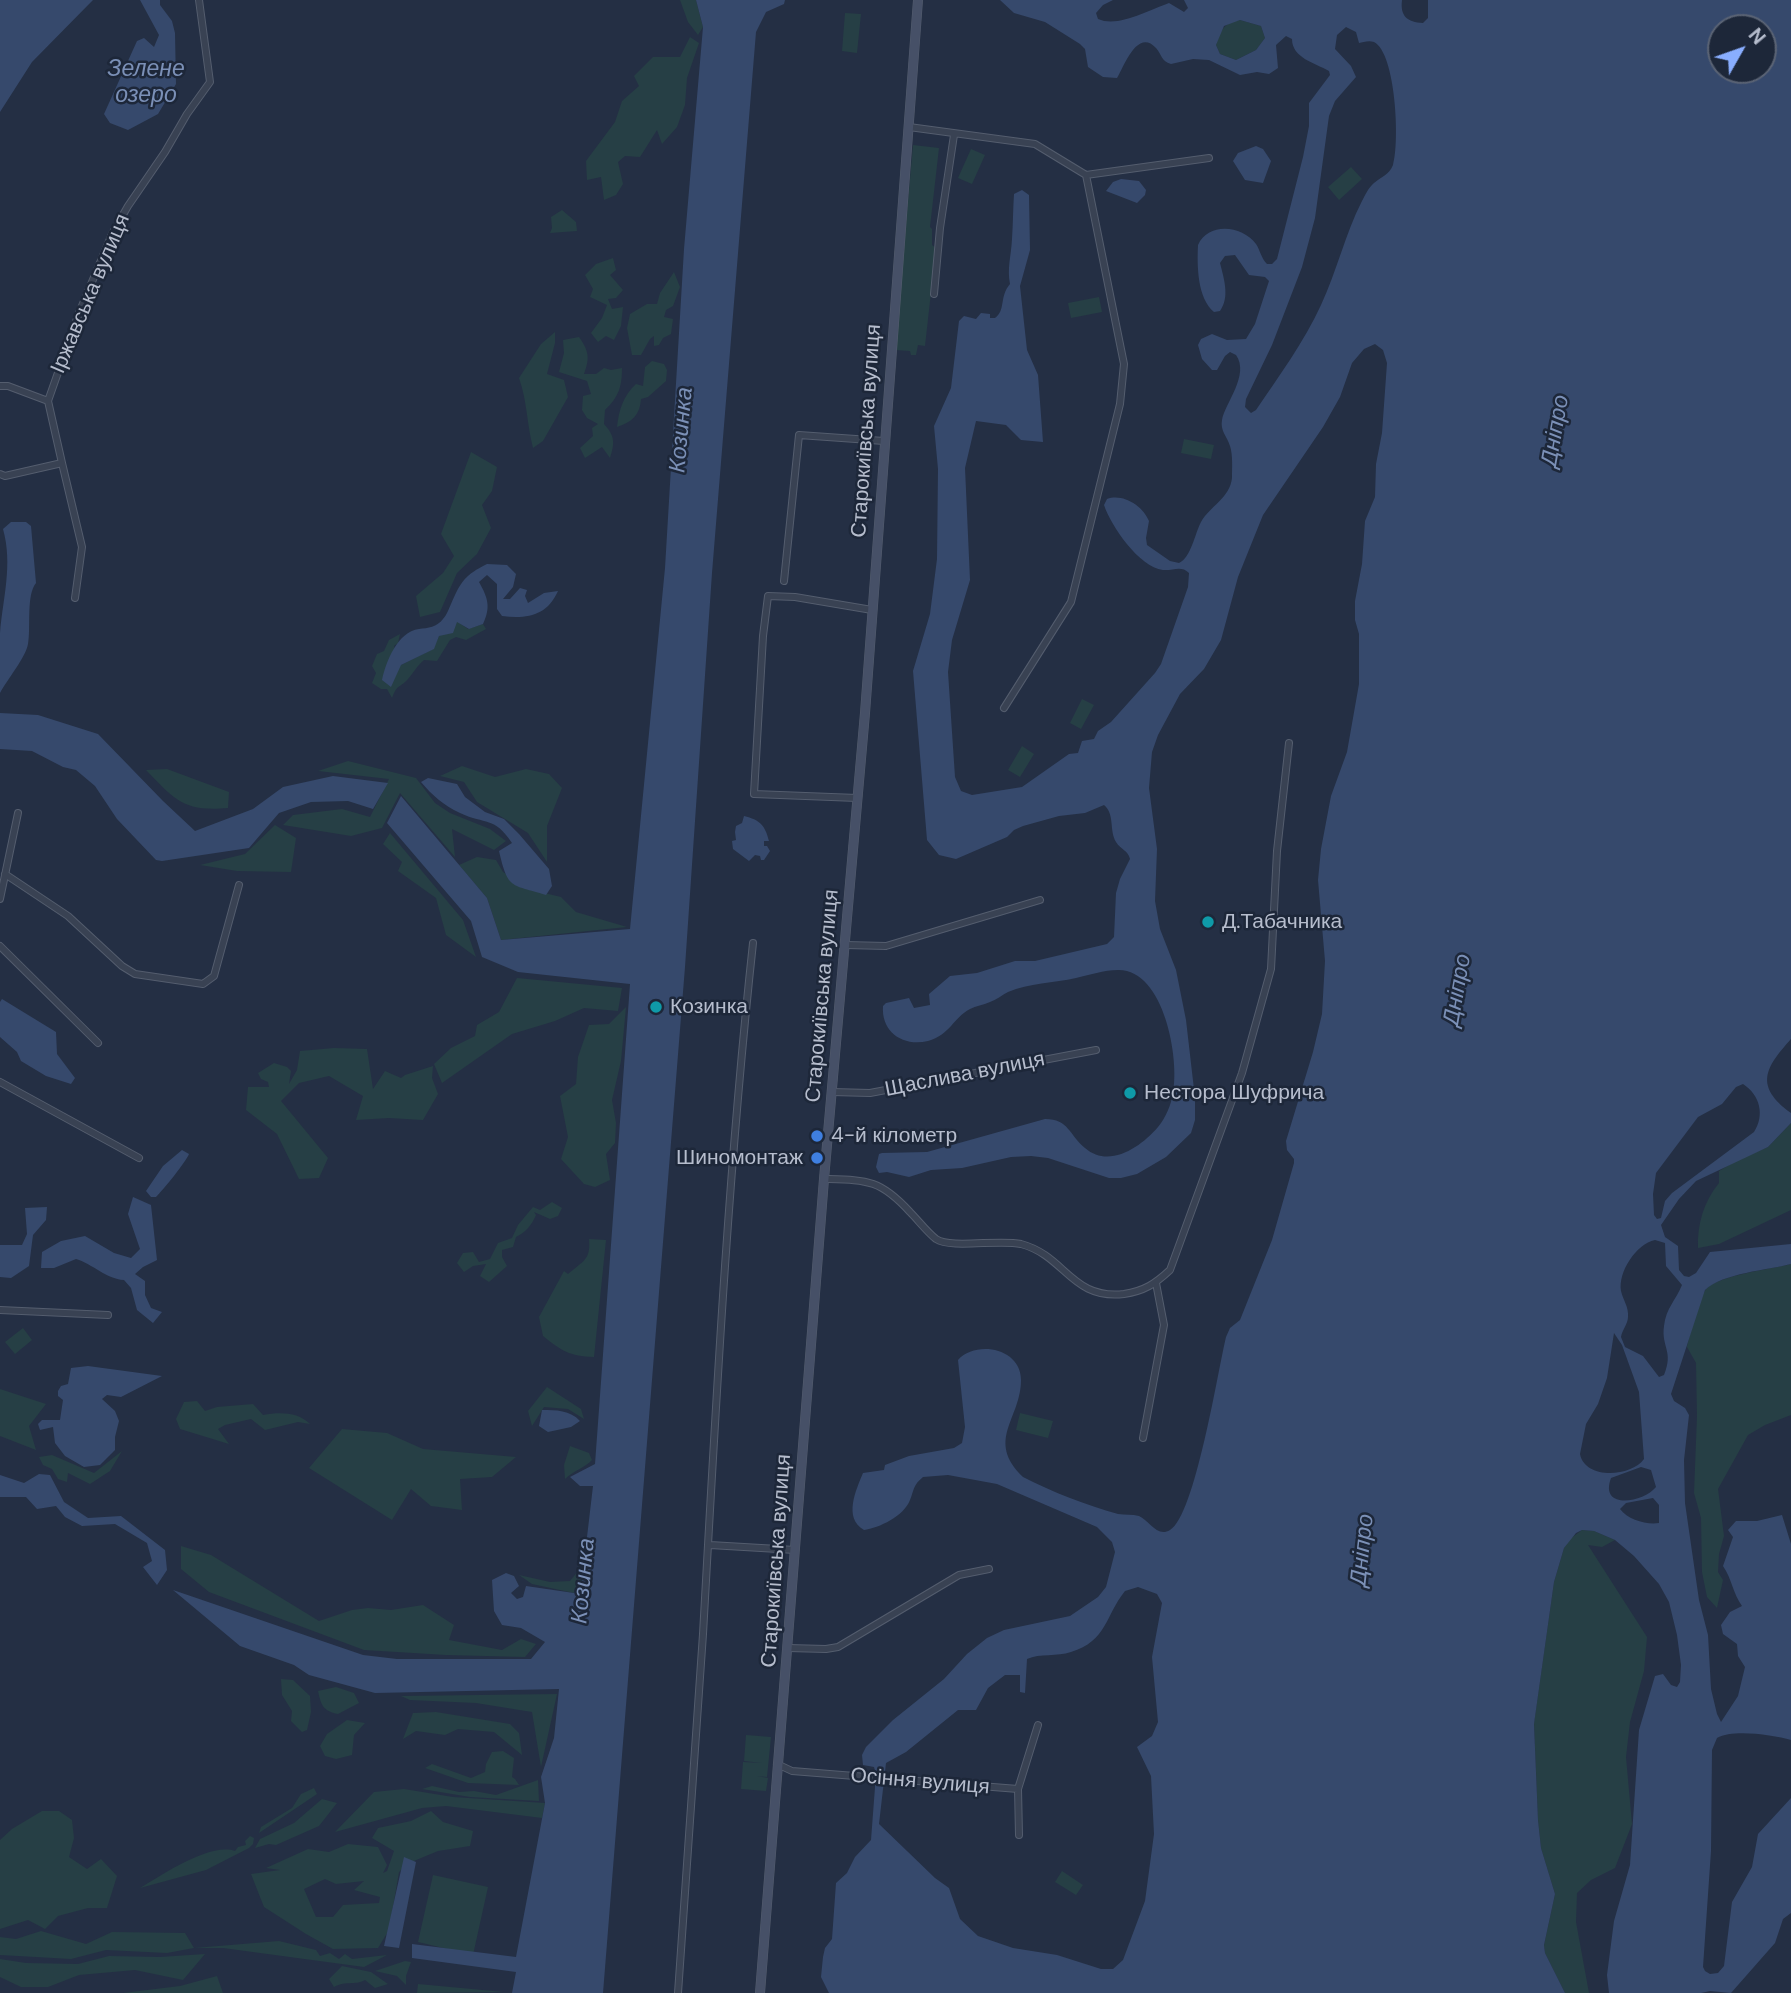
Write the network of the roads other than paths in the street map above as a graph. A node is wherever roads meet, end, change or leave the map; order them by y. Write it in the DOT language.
graph roads {
  1 [pos="199,0"];
  2 [pos="918,0"];
  3 [pos="909,127"];
  4 [pos="954,135"];
  5 [pos="1209,158"];
  6 [pos="1086,175"];
  7 [pos="934,294"];
  8 [pos="0,386"];
  9 [pos="48,401"];
  10 [pos="884,441"];
  11 [pos="62,463"];
  12 [pos="0,474"];
  13 [pos="783,581"];
  14 [pos="75,598"];
  15 [pos="872,610"];
  16 [pos="1004,708"];
  17 [pos="1289,743"];
  18 [pos="858,798"];
  19 [pos="18,813"];
  20 [pos="5,874"];
  21 [pos="240,885"];
  22 [pos="0,899"];
  23 [pos="1041,900"];
  24 [pos="753,943"];
  25 [pos="846,945"];
  26 [pos="0,946"];
  27 [pos="98,1043"];
  28 [pos="1096,1051"];
  29 [pos="0,1082"];
  30 [pos="832,1092"];
  31 [pos="139,1158"];
  32 [pos="824,1179"];
  33 [pos="1156,1283"];
  34 [pos="0,1310"];
  35 [pos="108,1315"];
  36 [pos="1143,1438"];
  37 [pos="710,1545"];
  38 [pos="795,1550"];
  39 [pos="989,1570"];
  40 [pos="788,1648"];
  41 [pos="1038,1726"];
  42 [pos="777,1764"];
  43 [pos="1018,1789"];
  44 [pos="1019,1835"];
  45 [pos="677,1993"];
  46 [pos="761,1993"];
  1 -- 9 [label="street, Іржавська вулиця"];
  2 -- 3 [label="street, Старокиївська вулиця"];
  3 -- 4 [label="street"];
  3 -- 10 [label="street, Старокиївська вулиця"];
  4 -- 6 [label="street"];
  4 -- 7 [label="street"];
  5 -- 6 [label="street"];
  6 -- 16 [label="street"];
  8 -- 9 [label="street"];
  9 -- 11 [label="street, Іржавська вулиця"];
  10 -- 13 [label="street"];
  10 -- 15 [label="street, Старокиївська вулиця"];
  11 -- 12 [label="street"];
  11 -- 14 [label="street, Іржавська вулиця"];
  15 -- 18 [label="street, Старокиївська вулиця"];
  15 -- 18 [label="street"];
  17 -- 33 [label="street"];
  18 -- 25 [label="street, Старокиївська вулиця"];
  19 -- 20 [label="street"];
  20 -- 21 [label="street"];
  20 -- 22 [label="street"];
  23 -- 25 [label="street"];
  24 -- 45 [label="street"];
  25 -- 30 [label="street, Старокиївська вулиця"];
  26 -- 27 [label="street"];
  28 -- 30 [label="street, Щаслива вулиця"];
  29 -- 31 [label="street"];
  30 -- 32 [label="street, Старокиївська вулиця"];
  32 -- 33 [label="street"];
  32 -- 38 [label="street, Старокиївська вулиця"];
  33 -- 36 [label="street"];
  34 -- 35 [label="street"];
  37 -- 38 [label="street"];
  38 -- 40 [label="street, Старокиївська вулиця"];
  39 -- 40 [label="street"];
  40 -- 42 [label="street, Старокиївська вулиця"];
  41 -- 43 [label="street"];
  42 -- 43 [label="street, Осіння вулиця"];
  42 -- 46 [label="street, Старокиївська вулиця"];
  43 -- 44 [label="street, Осіння вулиця"];
}
